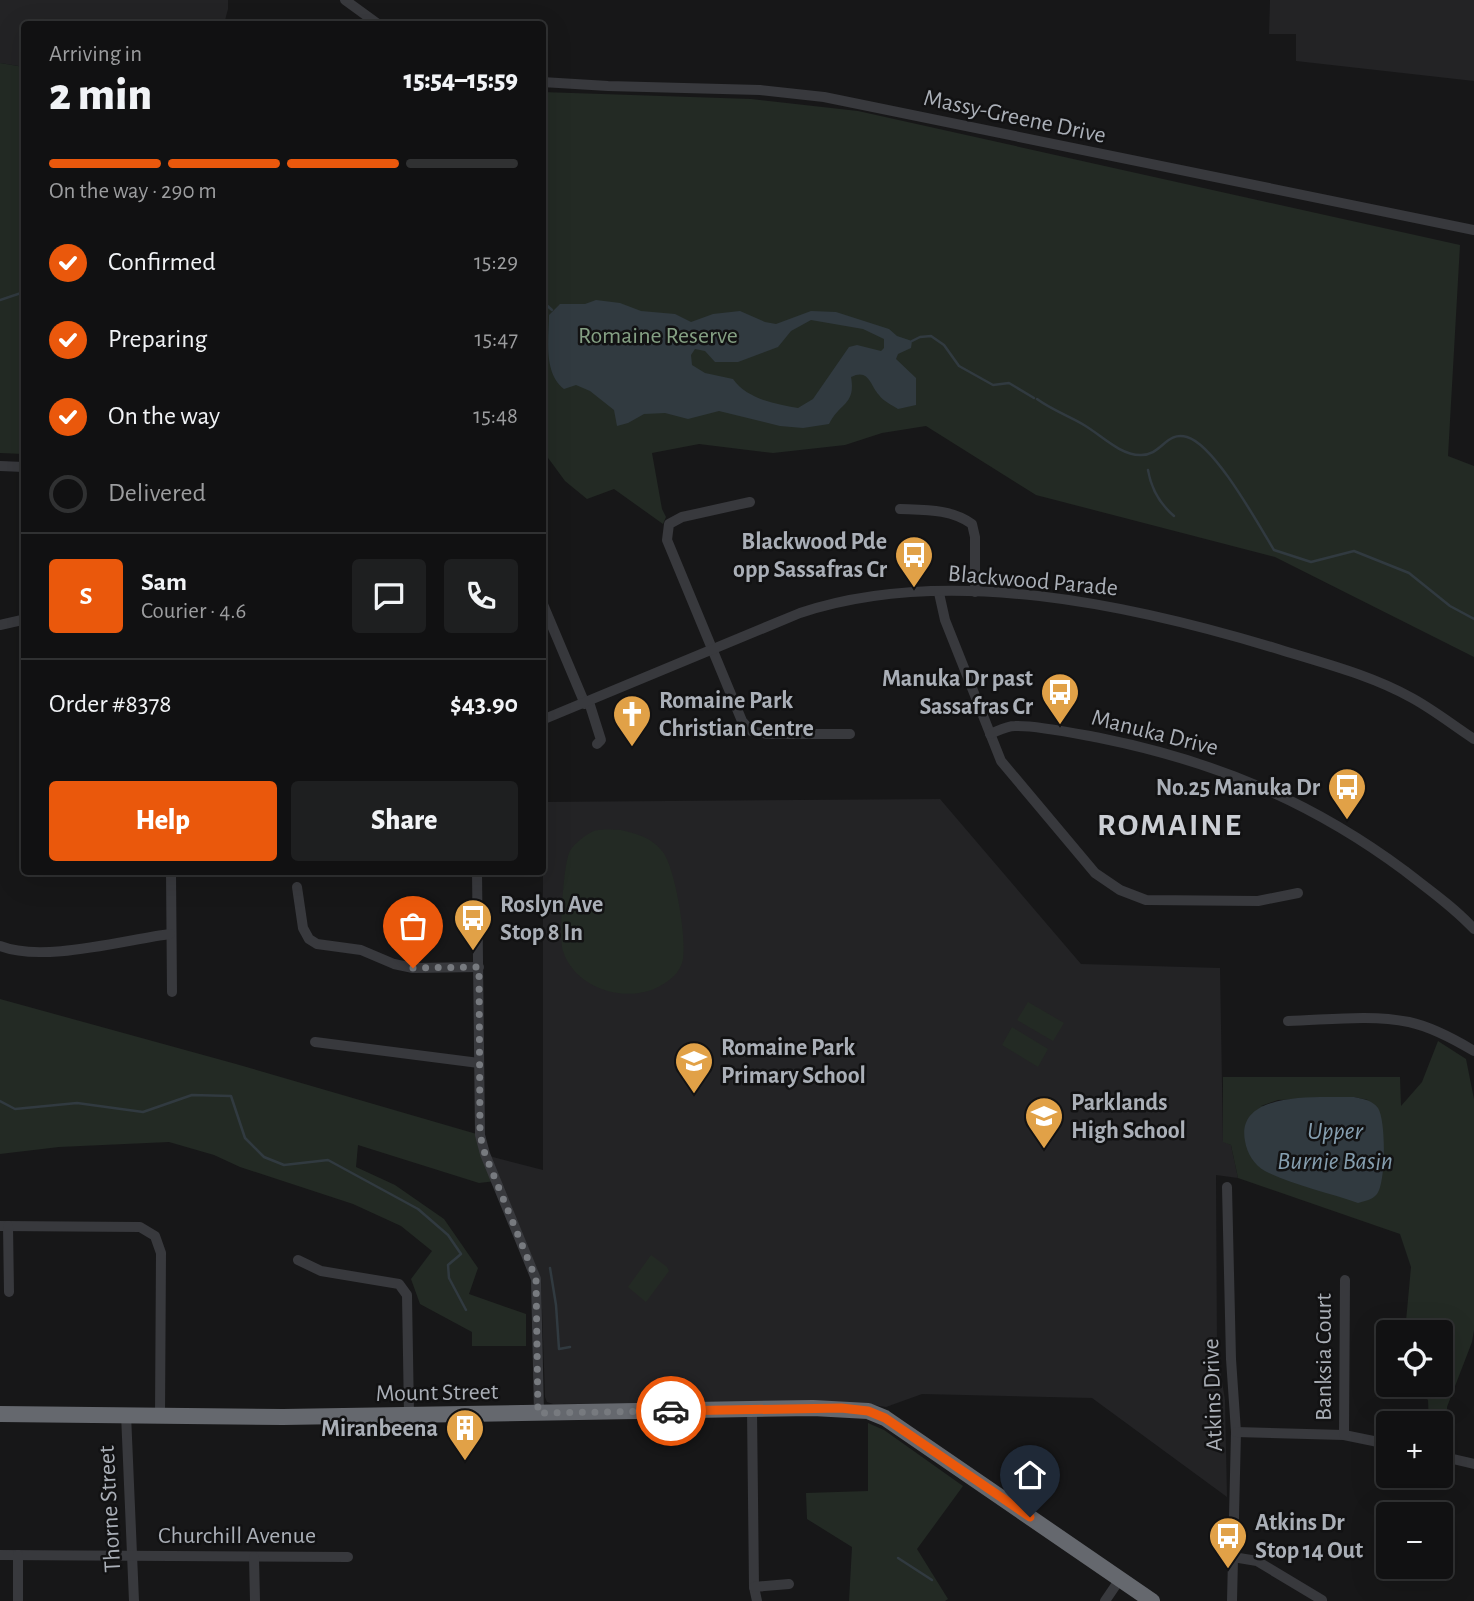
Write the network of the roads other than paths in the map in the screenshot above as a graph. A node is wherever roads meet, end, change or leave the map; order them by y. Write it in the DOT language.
graph roads {
  1 [pos="345,0"];
  2 [pos="374,21"];
  3 [pos="546,82"];
  4 [pos="1474,230"];
  5 [pos="0,466"];
  6 [pos="21,467"];
  7 [pos="750,502"];
  8 [pos="900,509"];
  9 [pos="975,592"];
  10 [pos="939,593"];
  11 [pos="546,611"];
  12 [pos="21,620"];
  13 [pos="0,625"];
  14 [pos="712,650"];
  15 [pos="587,703"];
  16 [pos="546,718"];
  17 [pos="850,734"];
  18 [pos="990,734"];
  19 [pos="1474,739"];
  20 [pos="597,744"];
  21 [pos="171,875"];
  22 [pos="477,875"];
  23 [pos="297,887"];
  24 [pos="1298,894"];
  25 [pos="1474,929"];
  26 [pos="170,934"];
  27 [pos="0,946"];
  28 [pos="479,967"];
  29 [pos="172,992"];
  30 [pos="1287,1021"];
  31 [pos="315,1042"];
  32 [pos="1474,1051"];
  33 [pos="478,1063"];
  34 [pos="1227,1187"];
  35 [pos="4,1226"];
  36 [pos="299,1260"];
  37 [pos="1345,1280"];
  38 [pos="9,1292"];
  39 [pos="752,1410"];
  40 [pos="538,1413"];
  41 [pos="0,1414"];
  42 [pos="126,1414"];
  43 [pos="409,1415"];
  44 [pos="160,1416"];
  45 [pos="1236,1432"];
  46 [pos="1344,1435"];
  47 [pos="1376,1442"];
  48 [pos="1453,1459"];
  49 [pos="1474,1464"];
  50 [pos="133,1554"];
  51 [pos="0,1555"];
  52 [pos="18,1555"];
  53 [pos="254,1557"];
  54 [pos="348,1557"];
  55 [pos="1233,1557"];
  56 [pos="1120,1579"];
  57 [pos="789,1584"];
  58 [pos="754,1587"];
  59 [pos="1322,1600"];
  60 [pos="18,1601"];
  61 [pos="134,1601"];
  62 [pos="255,1601"];
  63 [pos="757,1601"];
  64 [pos="1105,1601"];
  65 [pos="1152,1601"];
  66 [pos="1232,1601"];
  1 -- 2 [label="street"];
  3 -- 4 [label="street, Massy-Greene Drive"];
  5 -- 6 [label="street"];
  7 -- 14 [label="street"];
  8 -- 9 [label="street"];
  9 -- 10 [label="street, Blackwood Parade"];
  9 -- 19 [label="street, Blackwood Parade"];
  10 -- 14 [label="street, Blackwood Parade"];
  10 -- 18 [label="street"];
  11 -- 15 [label="street"];
  12 -- 13 [label="street"];
  14 -- 15 [label="street, Blackwood Parade"];
  14 -- 17 [label="street"];
  15 -- 16 [label="street, Blackwood Parade"];
  15 -- 20 [label="street"];
  18 -- 24 [label="street"];
  18 -- 25 [label="street, Manuka Drive"];
  21 -- 26 [label="street"];
  22 -- 28 [label="street"];
  23 -- 28 [label="street"];
  26 -- 27 [label="street"];
  26 -- 29 [label="street"];
  28 -- 33 [label="street"];
  30 -- 32 [label="street"];
  31 -- 33 [label="street"];
  33 -- 40 [label="street"];
  34 -- 45 [label="street, Atkins Drive"];
  35 -- 38 [label="street"];
  35 -- 44 [label="street"];
  36 -- 43 [label="street"];
  37 -- 46 [label="street, Banksia Court"];
  39 -- 40 [label="highway, Mount Street"];
  39 -- 56 [label="highway, Mount Street"];
  39 -- 58 [label="street"];
  40 -- 43 [label="highway, Mount Street"];
  41 -- 42 [label="highway, Mount Street"];
  42 -- 44 [label="highway, Mount Street"];
  42 -- 50 [label="street, Thorne Street"];
  43 -- 44 [label="highway, Mount Street"];
  45 -- 46 [label="street"];
  45 -- 55 [label="street, Atkins Drive"];
  46 -- 47 [label="street"];
  48 -- 49 [label="street"];
  50 -- 52 [label="street, Churchill Avenue"];
  50 -- 53 [label="street, Churchill Avenue"];
  50 -- 61 [label="street, Thorne Street"];
  51 -- 52 [label="street, Churchill Avenue"];
  52 -- 60 [label="street"];
  53 -- 54 [label="street, Churchill Avenue"];
  53 -- 62 [label="street"];
  55 -- 59 [label="street"];
  55 -- 66 [label="street, Atkins Drive"];
  56 -- 64 [label="street"];
  56 -- 65 [label="highway, Mount Street"];
  57 -- 58 [label="street"];
  58 -- 63 [label="street"];
}
